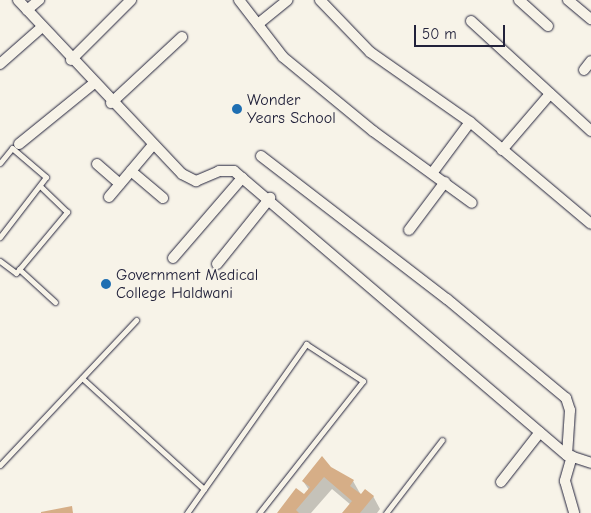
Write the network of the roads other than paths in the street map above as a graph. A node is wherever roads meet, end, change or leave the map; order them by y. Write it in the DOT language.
graph roads {
  1 [pos="18,0"];
  2 [pos="39,0"];
  3 [pos="131,0"];
  4 [pos="239,0"];
  5 [pos="288,0"];
  6 [pos="518,0"];
  7 [pos="568,0"];
  8 [pos="322,1"];
  9 [pos="27,10"];
  10 [pos="591,19"];
  11 [pos="471,21"];
  12 [pos="258,24"];
  13 [pos="548,26"];
  14 [pos="42,27"];
  15 [pos="182,37"];
  16 [pos="71,60"];
  17 [pos="591,61"];
  18 [pos="0,64"];
  19 [pos="584,70"];
  20 [pos="93,84"];
  21 [pos="550,94"];
  22 [pos="111,103"];
  23 [pos="470,122"];
  24 [pos="591,131"];
  25 [pos="19,144"];
  26 [pos="153,145"];
  27 [pos="502,150"];
  28 [pos="261,156"];
  29 [pos="0,163"];
  30 [pos="97,164"];
  31 [pos="131,171"];
  32 [pos="433,172"];
  33 [pos="242,178"];
  34 [pos="445,182"];
  35 [pos="120,184"];
  36 [pos="41,187"];
  37 [pos="109,197"];
  38 [pos="163,198"];
  39 [pos="270,198"];
  40 [pos="472,203"];
  41 [pos="591,224"];
  42 [pos="408,230"];
  43 [pos="0,237"];
  44 [pos="173,258"];
  45 [pos="0,262"];
  46 [pos="217,264"];
  47 [pos="19,269"];
  48 [pos="55,302"];
  49 [pos="136,320"];
  50 [pos="82,378"];
  51 [pos="540,432"];
  52 [pos="442,440"];
  53 [pos="569,456"];
  54 [pos="591,463"];
  55 [pos="0,465"];
  56 [pos="501,482"];
  57 [pos="204,489"];
  58 [pos="187,513"];
  59 [pos="259,513"];
  60 [pos="386,513"];
  61 [pos="574,513"];
  1 -- 9 [label="street"];
  2 -- 9 [label="street"];
  3 -- 16 [label="street"];
  4 -- 12 [label="street"];
  5 -- 12 [label="street"];
  6 -- 13 [label="street"];
  7 -- 10 [label="street"];
  8 -- 23 [label="street"];
  9 -- 14 [label="street"];
  11 -- 21 [label="street"];
  12 -- 32 [label="street"];
  14 -- 16 [label="street"];
  14 -- 18 [label="street"];
  15 -- 22 [label="street"];
  16 -- 20 [label="street"];
  17 -- 19 [label="street"];
  20 -- 22 [label="street"];
  20 -- 25 [label="street"];
  21 -- 24 [label="street"];
  21 -- 27 [label="street"];
  22 -- 26 [label="street"];
  23 -- 27 [label="street"];
  23 -- 32 [label="street"];
  26 -- 31 [label="street"];
  26 -- 33 [label="street"];
  27 -- 41 [label="street"];
  28 -- 53 [label="street"];
  29 -- 36 [label="lane"];
  30 -- 35 [label="street"];
  31 -- 35 [label="street"];
  31 -- 38 [label="street"];
  32 -- 34 [label="street"];
  33 -- 39 [label="street"];
  33 -- 44 [label="street"];
  34 -- 40 [label="street"];
  34 -- 42 [label="street"];
  35 -- 37 [label="street"];
  36 -- 43 [label="lane"];
  36 -- 47 [label="lane"];
  39 -- 46 [label="street"];
  39 -- 51 [label="street"];
  45 -- 47 [label="lane"];
  47 -- 48 [label="lane"];
  49 -- 50 [label="lane"];
  50 -- 55 [label="lane"];
  50 -- 57 [label="lane"];
  51 -- 53 [label="street"];
  51 -- 56 [label="street"];
  52 -- 60 [label="lane"];
  53 -- 54 [label="street"];
  53 -- 61 [label="street"];
  57 -- 58 [label="lane"];
  57 -- 59 [label="lane"];
}
